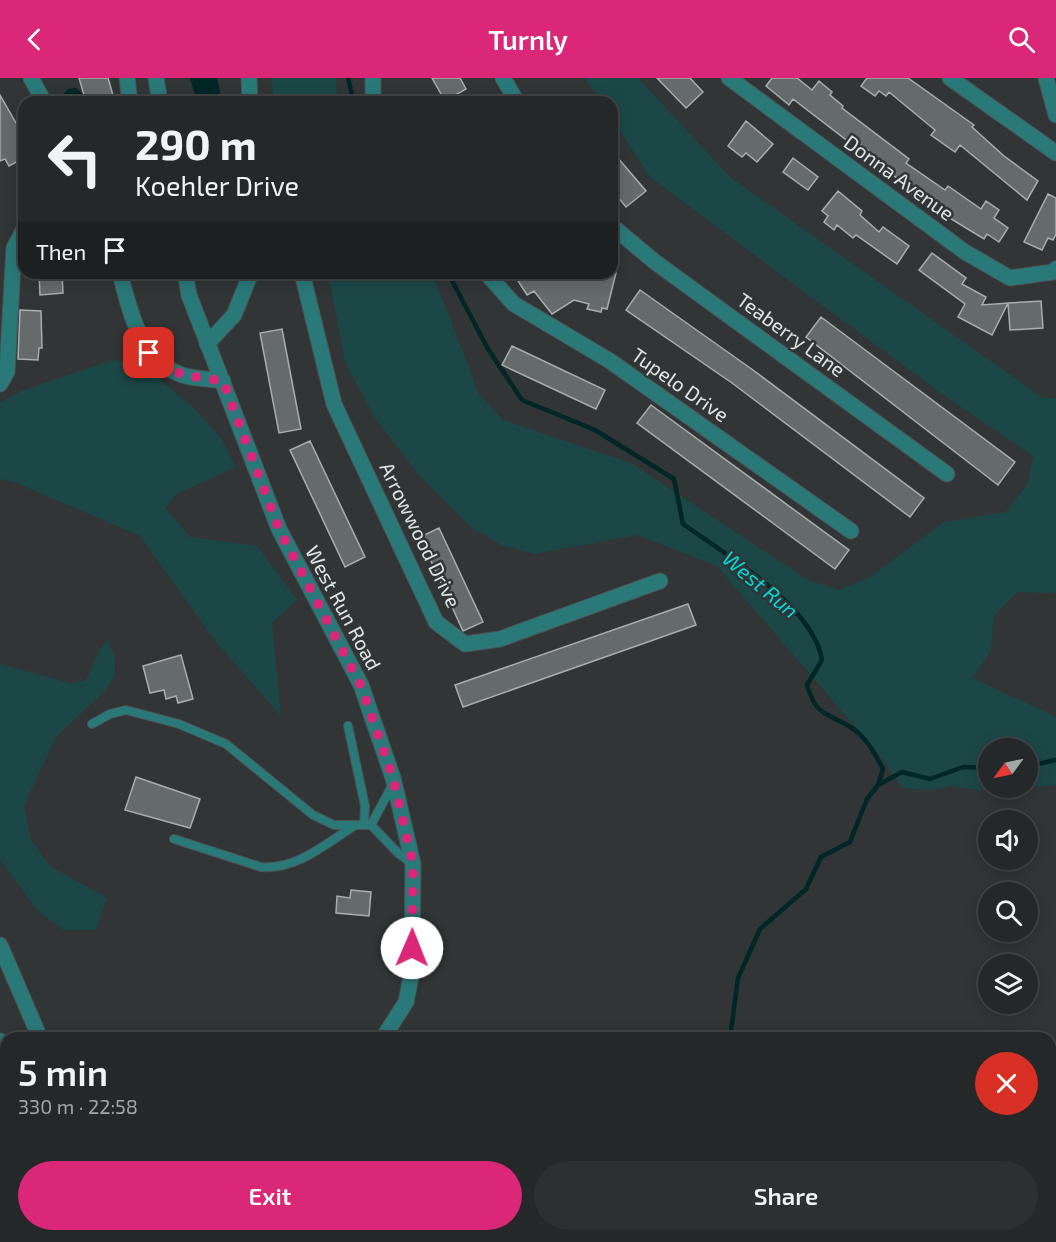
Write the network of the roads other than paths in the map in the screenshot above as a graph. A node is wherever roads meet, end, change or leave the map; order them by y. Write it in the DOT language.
graph roads {
  1 [pos="31,78"];
  2 [pos="127,78"];
  3 [pos="156,78"];
  4 [pos="249,78"];
  5 [pos="373,78"];
  6 [pos="503,78"];
  7 [pos="729,78"];
  8 [pos="950,78"];
  9 [pos="1046,78"];
  10 [pos="41,96"];
  11 [pos="129,96"];
  12 [pos="159,96"];
  13 [pos="250,96"];
  14 [pos="374,96"];
  15 [pos="514,96"];
  16 [pos="1056,115"];
  17 [pos="1056,153"];
  18 [pos="618,231"];
  19 [pos="18,240"];
  20 [pos="1056,269"];
  21 [pos="122,279"];
  22 [pos="186,279"];
  23 [pos="249,279"];
  24 [pos="303,279"];
  25 [pos="491,279"];
  26 [pos="207,344"];
  27 [pos="223,381"];
  28 [pos="0,384"];
  29 [pos="947,474"];
  30 [pos="851,531"];
  31 [pos="660,580"];
  32 [pos="92,724"];
  33 [pos="348,726"];
  34 [pos="393,782"];
  35 [pos="363,825"];
  36 [pos="174,839"];
  37 [pos="413,864"];
  38 [pos="0,945"];
  39 [pos="37,1032"];
  40 [pos="387,1032"];
  1 -- 10 [label="street"];
  2 -- 11 [label="street"];
  3 -- 12 [label="street"];
  4 -- 13 [label="street"];
  5 -- 14 [label="street"];
  6 -- 15 [label="street"];
  7 -- 20 [label="street, Donna Avenue"];
  8 -- 17 [label="street"];
  9 -- 16 [label="street"];
  18 -- 29 [label="street, Teaberry Lane"];
  19 -- 28 [label="street"];
  21 -- 27 [label="street"];
  22 -- 26 [label="street, West Run Road"];
  23 -- 26 [label="street"];
  24 -- 31 [label="street, Arrowwood Drive"];
  25 -- 30 [label="street, Tupelo Drive"];
  26 -- 27 [label="street, West Run Road"];
  27 -- 34 [label="street, West Run Road"];
  32 -- 35 [label="lane"];
  33 -- 35 [label="lane"];
  34 -- 35 [label="lane"];
  34 -- 37 [label="street, West Run Road"];
  35 -- 36 [label="lane"];
  35 -- 37 [label="lane"];
  37 -- 40 [label="street, West Run Road"];
  38 -- 39 [label="street"];
}
